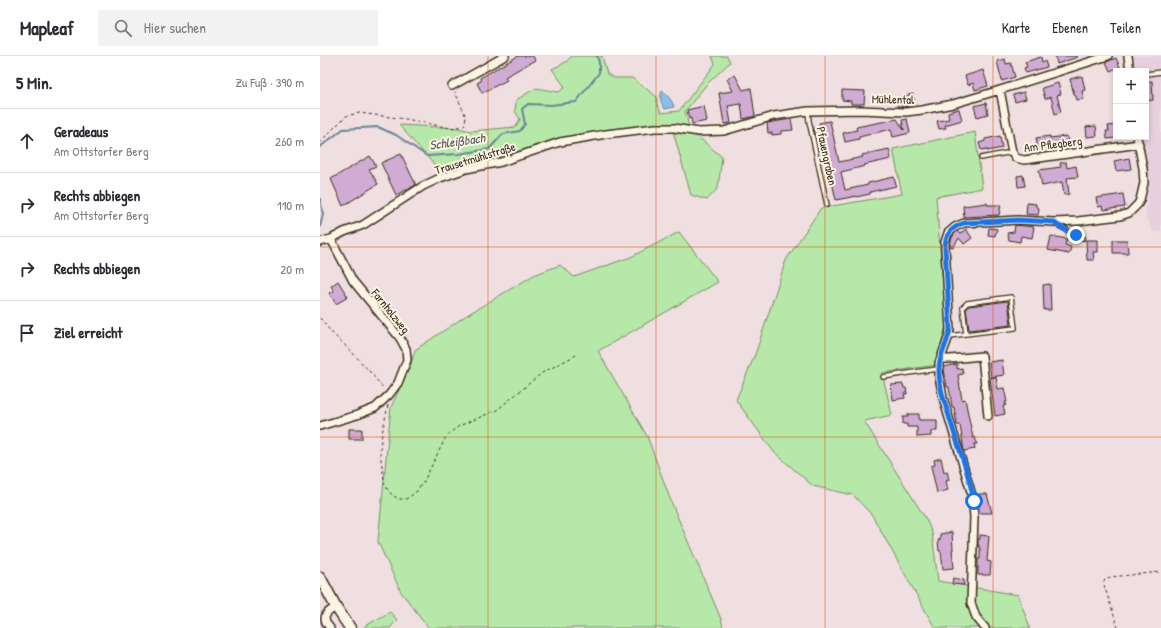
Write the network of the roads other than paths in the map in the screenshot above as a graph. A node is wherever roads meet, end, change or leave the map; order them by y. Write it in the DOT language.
graph roads {
  1 [pos="505,56"];
  2 [pos="1108,56"];
  3 [pos="1128,56"];
  4 [pos="1130,68"];
  5 [pos="1161,72"];
  6 [pos="1149,74"];
  7 [pos="452,86"];
  8 [pos="1000,90"];
  9 [pos="808,111"];
  10 [pos="674,128"];
  11 [pos="1138,141"];
  12 [pos="1012,152"];
  13 [pos="981,158"];
  14 [pos="827,205"];
  15 [pos="1054,222"];
  16 [pos="1084,238"];
  17 [pos="331,239"];
  18 [pos="320,242"];
  19 [pos="966,334"];
  20 [pos="949,336"];
  21 [pos="941,358"];
  22 [pos="939,369"];
  23 [pos="884,377"];
  24 [pos="988,416"];
  25 [pos="320,426"];
  26 [pos="320,577"];
  27 [pos="336,607"];
  28 [pos="330,628"];
  29 [pos="350,628"];
  30 [pos="985,628"];
  1 -- 7 [label="street"];
  2 -- 8 [label="street, Mühlental"];
  3 -- 4 [label="street"];
  5 -- 6 [label="lane"];
  8 -- 9 [label="street, Mühlental"];
  8 -- 12 [label="street, Am Pflegberg"];
  9 -- 10 [label="street, Mühlental"];
  9 -- 14 [label="lane, Pfauengraben"];
  10 -- 17 [label="street, Trausetmühlstraße"];
  11 -- 12 [label="street, Am Pflegberg"];
  11 -- 15 [label="street"];
  12 -- 13 [label="lane"];
  15 -- 16 [label="lane"];
  15 -- 20 [label="street"];
  17 -- 18 [label="street, Trausetmühlstraße"];
  17 -- 25 [label="street, Farnholzweg"];
  19 -- 19 [label="lane"];
  19 -- 20 [label="lane"];
  20 -- 21 [label="street"];
  21 -- 22 [label="street"];
  21 -- 24 [label="street"];
  22 -- 23 [label="lane"];
  22 -- 30 [label="street"];
  26 -- 27 [label="main road"];
  27 -- 28 [label="street"];
  27 -- 29 [label="main road"];
}
